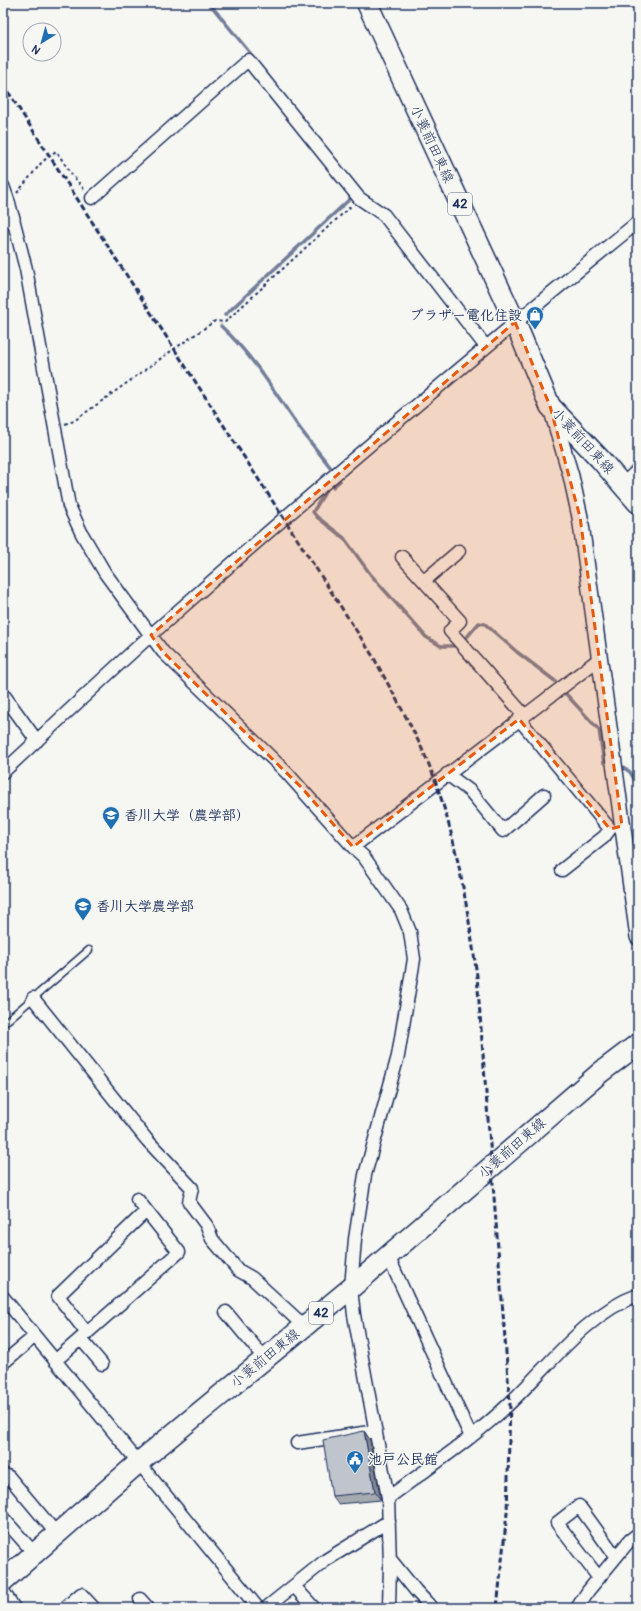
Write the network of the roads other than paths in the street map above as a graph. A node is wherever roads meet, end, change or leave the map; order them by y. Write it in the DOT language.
graph roads {
  1 [pos="367,3"];
  2 [pos="3,186"];
  3 [pos="92,198"];
  4 [pos="8,214"];
  5 [pos="638,222"];
  6 [pos="515,322"];
  7 [pos="486,347"];
  8 [pos="550,406"];
  9 [pos="638,470"];
  10 [pos="622,485"];
  11 [pos="638,503"];
  12 [pos="459,551"];
  13 [pos="402,557"];
  14 [pos="424,581"];
  15 [pos="151,635"];
  16 [pos="599,659"];
  17 [pos="3,694"];
  18 [pos="522,717"];
  19 [pos="37,741"];
  20 [pos="3,772"];
  21 [pos="447,774"];
  22 [pos="544,795"];
  23 [pos="616,828"];
  24 [pos="352,847"];
  25 [pos="562,870"];
  26 [pos="638,937"];
  27 [pos="89,950"];
  28 [pos="33,998"];
  29 [pos="3,1024"];
  30 [pos="638,1044"];
  31 [pos="137,1199"];
  32 [pos="146,1211"];
  33 [pos="388,1256"];
  34 [pos="351,1288"];
  35 [pos="638,1295"];
  36 [pos="3,1297"];
  37 [pos="226,1312"];
  38 [pos="304,1326"];
  39 [pos="35,1336"];
  40 [pos="84,1336"];
  41 [pos="264,1359"];
  42 [pos="55,1361"];
  43 [pos="3,1363"];
  44 [pos="102,1364"];
  45 [pos="376,1431"];
  46 [pos="471,1437"];
  47 [pos="297,1443"];
  48 [pos="138,1463"];
  49 [pos="3,1474"];
  50 [pos="388,1498"];
  51 [pos="3,1518"];
  52 [pos="389,1521"];
  53 [pos="56,1534"];
  54 [pos="638,1534"];
  55 [pos="34,1553"];
  56 [pos="616,1557"];
  57 [pos="390,1559"];
  58 [pos="599,1578"];
  59 [pos="3,1581"];
  60 [pos="294,1586"];
  61 [pos="3,1591"];
  62 [pos="14,1608"];
  63 [pos="65,1608"];
  64 [pos="94,1608"];
  65 [pos="258,1608"];
  66 [pos="266,1608"];
  67 [pos="314,1608"];
  68 [pos="389,1608"];
  69 [pos="432,1608"];
  70 [pos="577,1608"];
  1 -- 6 [label="main road, 小蓑前田東線 / 42"];
  2 -- 4 [label="street"];
  3 -- 7 [label="street"];
  4 -- 15 [label="street"];
  5 -- 6 [label="street"];
  6 -- 7 [label="street"];
  6 -- 8 [label="main road, 小蓑前田東線 / 42"];
  7 -- 15 [label="street"];
  8 -- 10 [label="main road, 小蓑前田東線 / 42"];
  8 -- 16 [label="street"];
  9 -- 10 [label="street"];
  10 -- 11 [label="main road, 小蓑前田東線 / 42"];
  12 -- 14 [label="street"];
  13 -- 14 [label="street"];
  14 -- 18 [label="street"];
  15 -- 19 [label="street"];
  15 -- 24 [label="street"];
  16 -- 18 [label="street"];
  16 -- 23 [label="street"];
  17 -- 19 [label="street"];
  18 -- 21 [label="street"];
  18 -- 23 [label="street"];
  19 -- 20 [label="street"];
  21 -- 22 [label="street"];
  21 -- 24 [label="street"];
  23 -- 25 [label="street"];
  23 -- 26 [label="street"];
  24 -- 34 [label="street"];
  27 -- 28 [label="lane"];
  28 -- 29 [label="lane"];
  28 -- 38 [label="street"];
  30 -- 33 [label="main road, 小蓑前田東線 / 42"];
  31 -- 32 [label="street"];
  32 -- 40 [label="street"];
  32 -- 40 [label="street"];
  33 -- 34 [label="main road, 小蓑前田東線 / 42"];
  33 -- 46 [label="street"];
  34 -- 38 [label="main road, 小蓑前田東線 / 42"];
  34 -- 45 [label="street"];
  35 -- 46 [label="street"];
  36 -- 39 [label="street"];
  37 -- 41 [label="street"];
  38 -- 41 [label="main road, 小蓑前田東線 / 42"];
  39 -- 42 [label="street"];
  39 -- 43 [label="street"];
  40 -- 42 [label="street"];
  40 -- 44 [label="street"];
  41 -- 48 [label="main road, 小蓑前田東線 / 42"];
  42 -- 48 [label="street"];
  45 -- 47 [label="street"];
  45 -- 50 [label="street"];
  46 -- 50 [label="street"];
  48 -- 53 [label="main road, 小蓑前田東線 / 42"];
  48 -- 65 [label="street"];
  49 -- 53 [label="street"];
  50 -- 52 [label="street"];
  51 -- 55 [label="street"];
  52 -- 57 [label="street"];
  52 -- 60 [label="street"];
  53 -- 55 [label="main road, 小蓑前田東線 / 42"];
  54 -- 56 [label="street"];
  55 -- 59 [label="main road, 小蓑前田東線 / 42"];
  56 -- 58 [label="street"];
  56 -- 58 [label="street"];
  57 -- 68 [label="street"];
  57 -- 69 [label="street"];
  58 -- 70 [label="street"];
  60 -- 66 [label="street"];
  60 -- 67 [label="street"];
  61 -- 62 [label="street"];
  63 -- 64 [label="street"];
}
